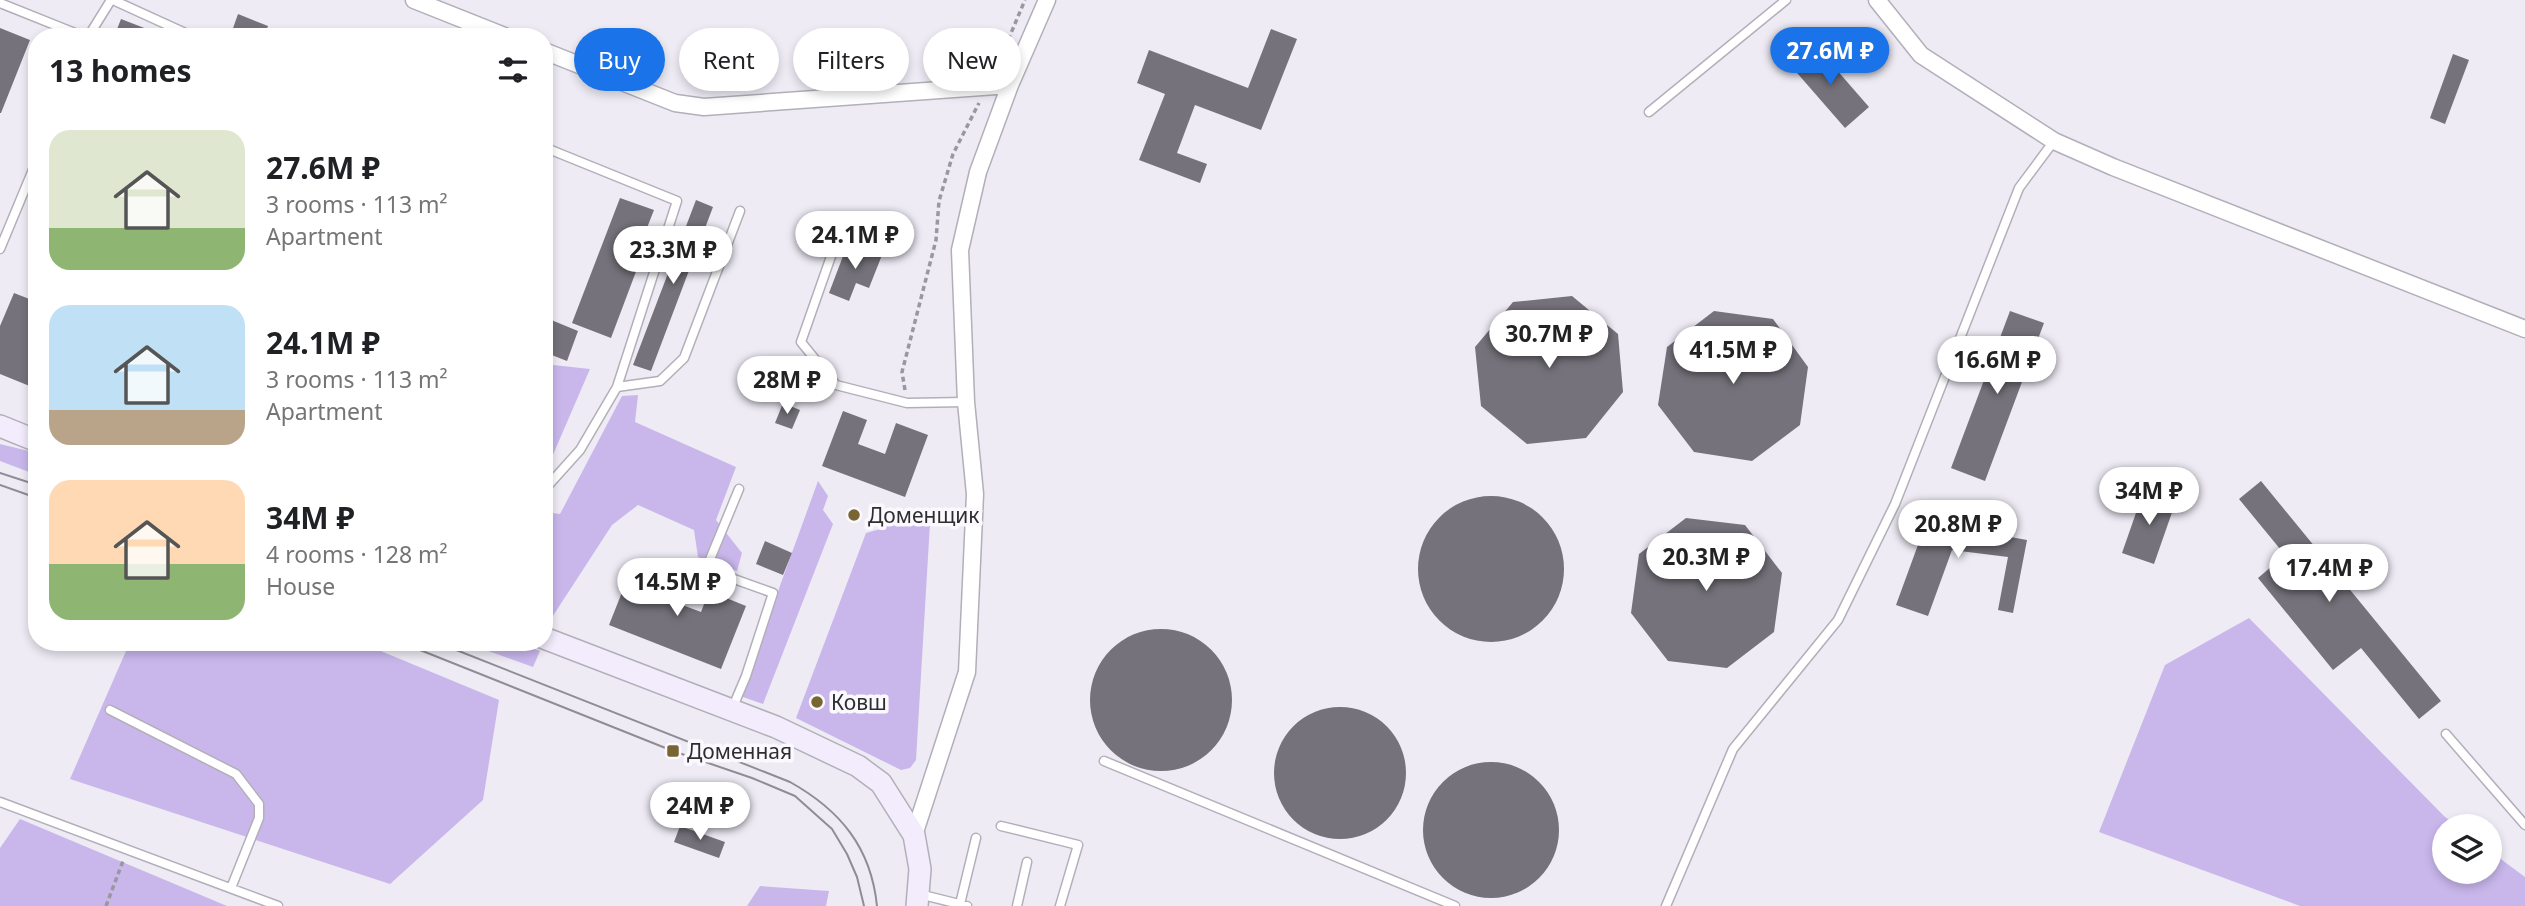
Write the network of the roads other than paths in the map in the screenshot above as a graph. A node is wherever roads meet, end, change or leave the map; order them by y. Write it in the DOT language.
graph roads {
  1 [pos="112,0"];
  2 [pos="414,0"];
  3 [pos="1047,0"];
  4 [pos="1786,0"];
  5 [pos="1877,0"];
  6 [pos="0,4"];
  7 [pos="63,28"];
  8 [pos="92,28"];
  9 [pos="174,28"];
  10 [pos="484,28"];
  11 [pos="553,55"];
  12 [pos="1021,60"];
  13 [pos="923,91"];
  14 [pos="1008,91"];
  15 [pos="1649,112"];
  16 [pos="2054,141"];
  17 [pos="553,151"];
  18 [pos="28,182"];
  19 [pos="740,211"];
  20 [pos="836,242"];
  21 [pos="0,249"];
  22 [pos="2525,329"];
  23 [pos="617,387"];
  24 [pos="966,402"];
  25 [pos="0,426"];
  26 [pos="28,437"];
  27 [pos="553,480"];
  28 [pos="740,489"];
  29 [pos="553,641"];
  30 [pos="732,709"];
  31 [pos="110,710"];
  32 [pos="2446,734"];
  33 [pos="1104,761"];
  34 [pos="0,802"];
  35 [pos="2525,825"];
  36 [pos="1001,826"];
  37 [pos="914,835"];
  38 [pos="976,838"];
  39 [pos="1027,862"];
  40 [pos="231,888"];
  41 [pos="918,900"];
  42 [pos="964,905"];
  43 [pos="278,906"];
  44 [pos="1017,906"];
  45 [pos="1060,906"];
  46 [pos="1455,906"];
  47 [pos="1666,906"];
  1 -- 8 [label="lane"];
  1 -- 9 [label="lane"];
  2 -- 10 [label="street"];
  3 -- 12 [label="street"];
  4 -- 15 [label="lane"];
  5 -- 16 [label="street"];
  6 -- 7 [label="lane"];
  11 -- 13 [label="street"];
  14 -- 24 [label="street"];
  16 -- 22 [label="street"];
  16 -- 47 [label="lane"];
  17 -- 23 [label="lane"];
  18 -- 21 [label="lane"];
  19 -- 23 [label="lane"];
  20 -- 24 [label="lane"];
  23 -- 27 [label="lane"];
  24 -- 37 [label="street"];
  25 -- 26 [label="main road"];
  28 -- 30 [label="lane"];
  29 -- 30 [label="main road"];
  30 -- 37 [label="main road"];
  31 -- 40 [label="lane"];
  32 -- 35 [label="lane"];
  33 -- 46 [label="lane"];
  34 -- 40 [label="lane"];
  36 -- 45 [label="lane"];
  37 -- 41 [label="main road"];
  38 -- 42 [label="lane"];
  39 -- 44 [label="lane"];
  40 -- 43 [label="lane"];
  41 -- 42 [label="lane"];
}
